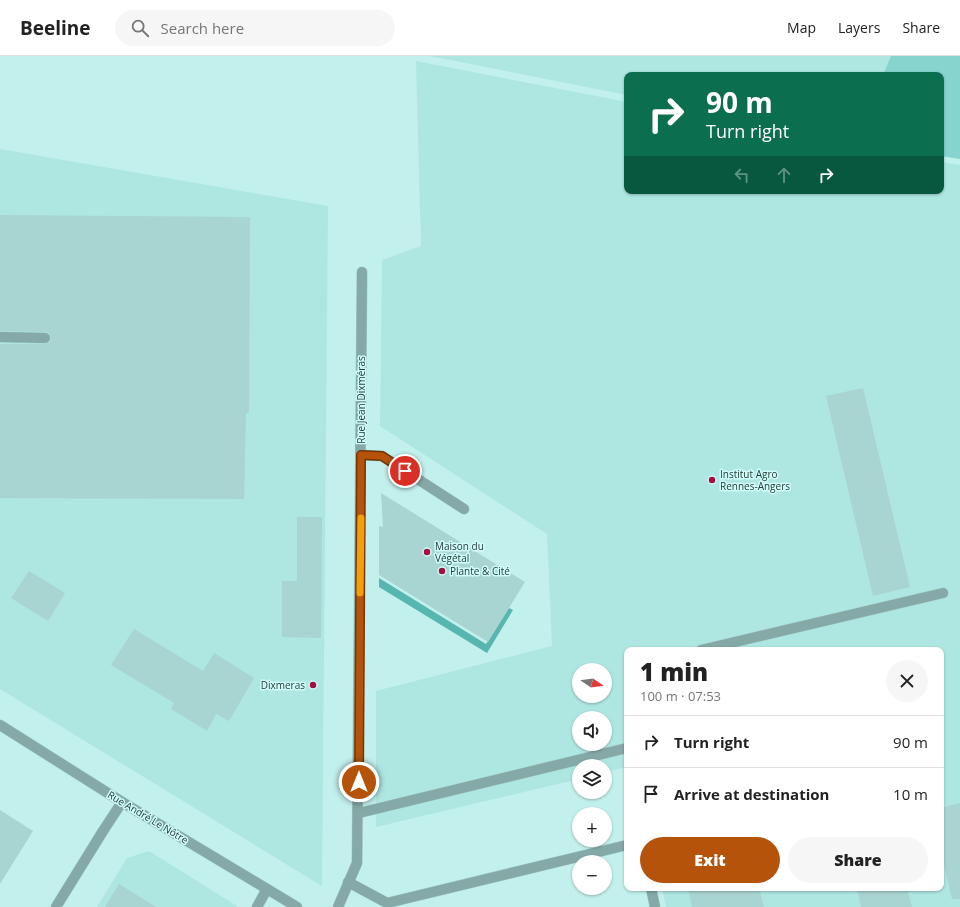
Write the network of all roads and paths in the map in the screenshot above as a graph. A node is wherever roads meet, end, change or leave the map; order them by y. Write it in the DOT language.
graph roads {
  1 [pos="362,272"];
  2 [pos="0,338"];
  3 [pos="45,338"];
  4 [pos="361,455"];
  5 [pos="464,509"];
  6 [pos="943,592"];
  7 [pos="714,647"];
  8 [pos="0,725"];
  9 [pos="624,749"];
  10 [pos="122,802"];
  11 [pos="359,813"];
  12 [pos="624,846"];
  13 [pos="348,882"];
  14 [pos="267,889"];
  15 [pos="652,891"];
  16 [pos="56,907"];
  17 [pos="257,907"];
  18 [pos="297,907"];
  19 [pos="338,907"];
  20 [pos="655,907"];
  1 -- 4 [label="street, Rue Jean Dixméras"];
  2 -- 3 [label="street"];
  4 -- 5 [label="street"];
  4 -- 11 [label="street, Rue Jean Dixméras"];
  6 -- 7 [label="street"];
  8 -- 10 [label="street, Rue André Le Nôtre"];
  9 -- 11 [label="street"];
  10 -- 14 [label="street, Rue André Le Nôtre"];
  10 -- 16 [label="street"];
  11 -- 13 [label="street, Rue Jean Dixméras"];
  12 -- 13 [label="street"];
  13 -- 19 [label="street, Rue Jean Dixméras"];
  14 -- 17 [label="street"];
  14 -- 18 [label="street, Rue André Le Nôtre"];
  15 -- 20 [label="street"];
}
